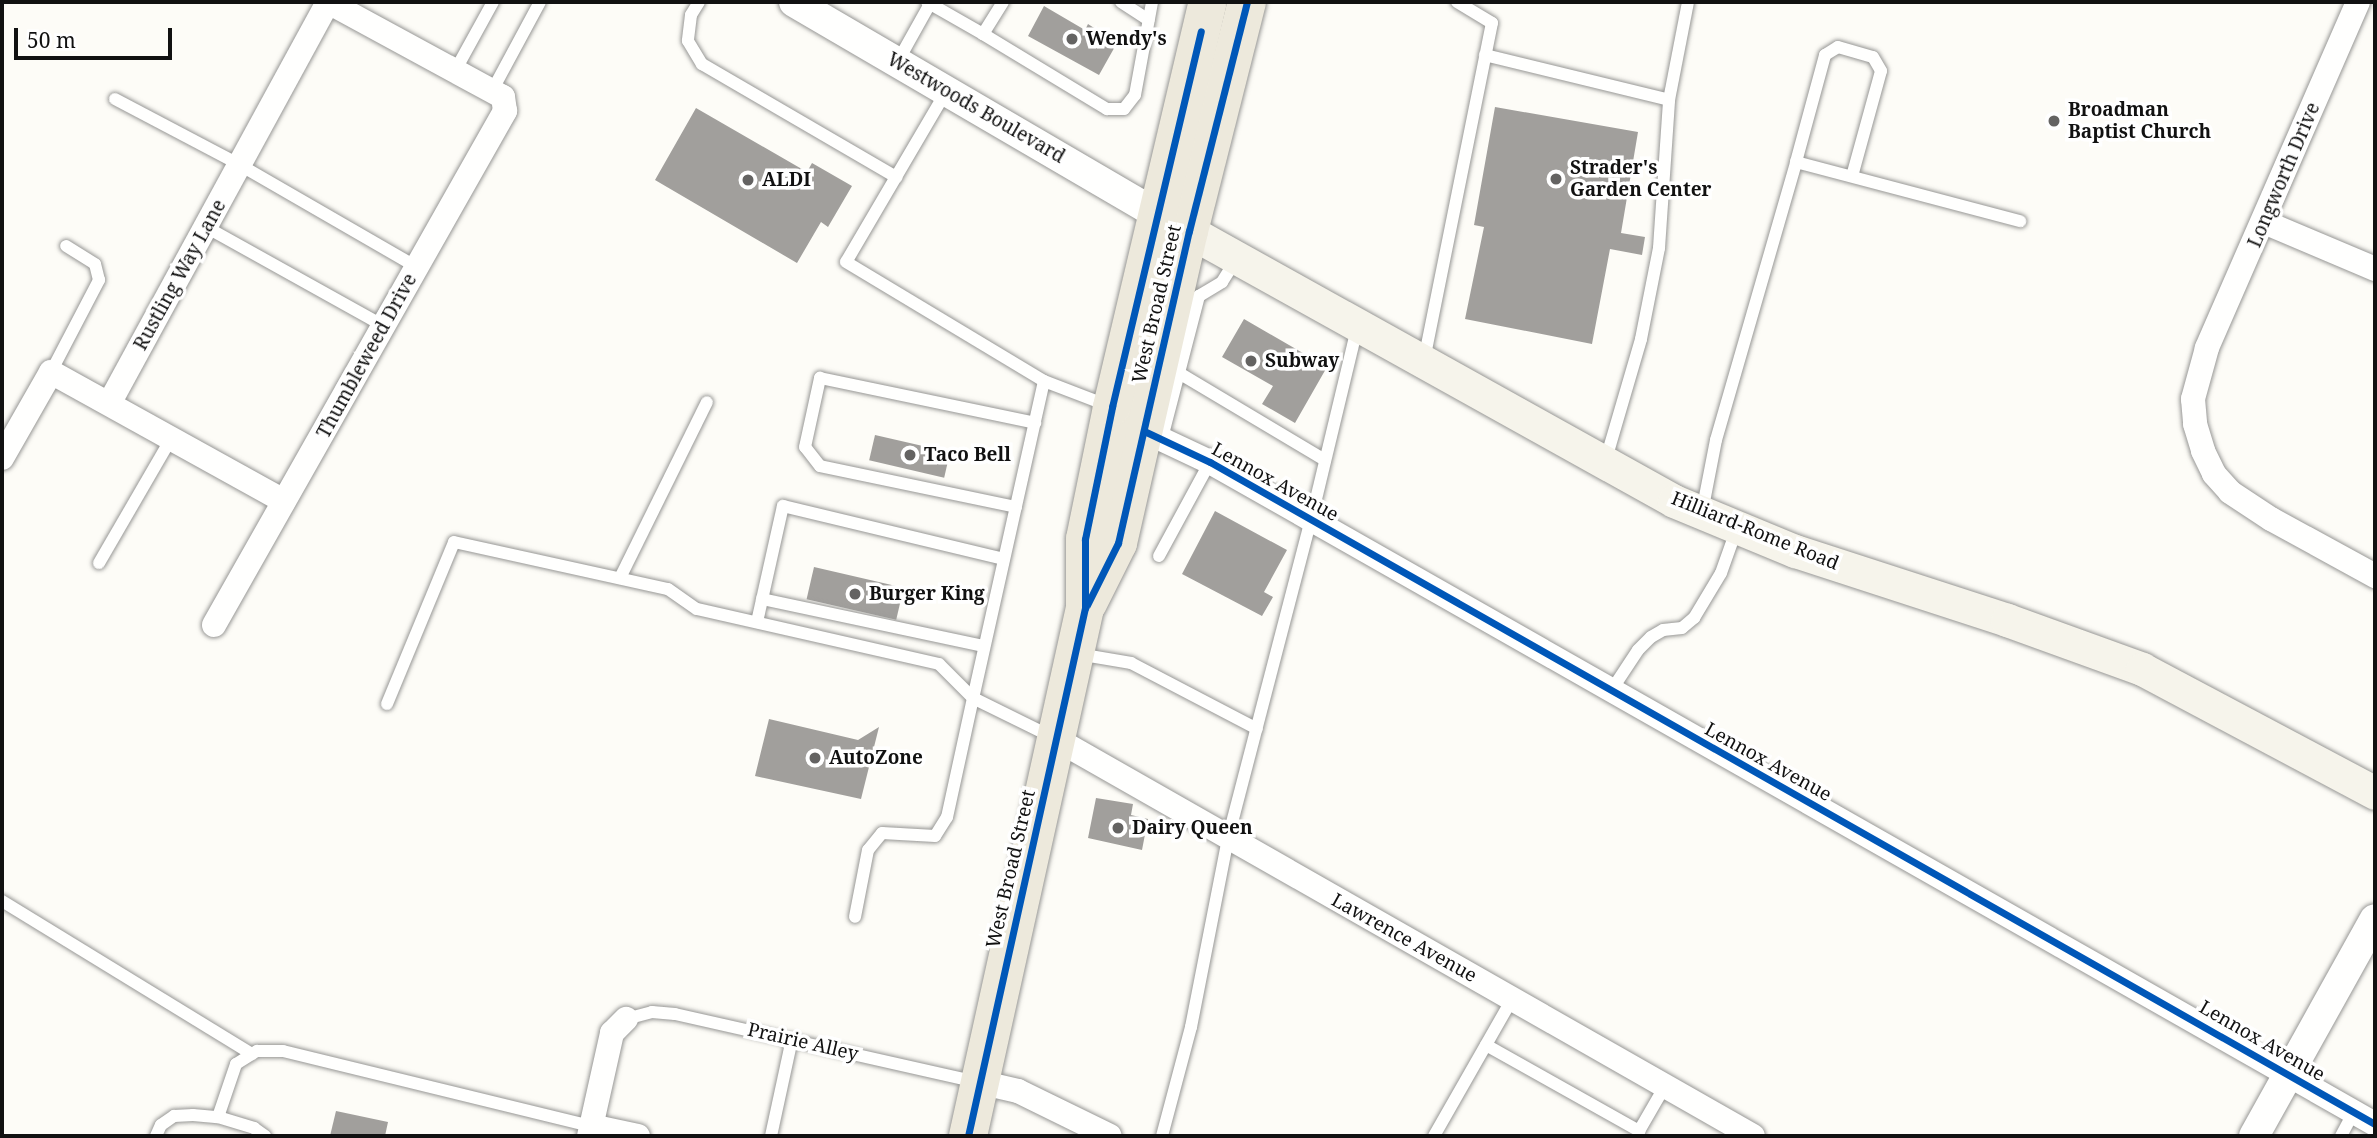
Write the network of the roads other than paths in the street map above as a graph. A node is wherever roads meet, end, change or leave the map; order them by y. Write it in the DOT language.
graph roads {
  1 [pos="328,2"];
  2 [pos="493,2"];
  3 [pos="540,2"];
  4 [pos="699,2"];
  5 [pos="794,2"];
  6 [pos="929,2"];
  7 [pos="1003,2"];
  8 [pos="1121,2"];
  9 [pos="1152,2"];
  10 [pos="1247,2"];
  11 [pos="1457,2"];
  12 [pos="1688,2"];
  13 [pos="2358,2"];
  14 [pos="1200,15"];
  15 [pos="1149,20"];
  16 [pos="983,34"];
  17 [pos="1485,55"];
  18 [pos="898,62"];
  19 [pos="455,71"];
  20 [pos="947,90"];
  21 [pos="492,91"];
  22 [pos="115,99"];
  23 [pos="1669,100"];
  24 [pos="1796,162"];
  25 [pos="240,165"];
  26 [pos="1852,176"];
  27 [pos="896,177"];
  28 [pos="2020,220"];
  29 [pos="2264,222"];
  30 [pos="1174,223"];
  31 [pos="206,227"];
  32 [pos="66,246"];
  33 [pos="1237,259"];
  34 [pos="417,267"];
  35 [pos="2375,269"];
  36 [pos="384,326"];
  37 [pos="1357,328"];
  38 [pos="1423,363"];
  39 [pos="51,372"];
  40 [pos="1179,373"];
  41 [pos="1044,381"];
  42 [pos="110,402"];
  43 [pos="707,402"];
  44 [pos="1112,407"];
  45 [pos="1035,423"];
  46 [pos="1153,434"];
  47 [pos="172,437"];
  48 [pos="2,458"];
  49 [pos="1325,460"];
  50 [pos="1210,462"];
  51 [pos="1605,463"];
  52 [pos="285,501"];
  53 [pos="1016,507"];
  54 [pos="1702,513"];
  55 [pos="1311,520"];
  56 [pos="1737,527"];
  57 [pos="1158,556"];
  58 [pos="1004,559"];
  59 [pos="99,563"];
  60 [pos="2375,576"];
  61 [pos="620,578"];
  62 [pos="762,599"];
  63 [pos="1085,608"];
  64 [pos="757,622"];
  65 [pos="214,625"];
  66 [pos="984,646"];
  67 [pos="1075,653"];
  68 [pos="1611,691"];
  69 [pos="973,698"];
  70 [pos="387,704"];
  71 [pos="1256,729"];
  72 [pos="1056,739"];
  73 [pos="2375,793"];
  74 [pos="1228,838"];
  75 [pos="2,901"];
  76 [pos="855,917"];
  77 [pos="2375,919"];
  78 [pos="1512,999"];
  79 [pos="626,1019"];
  80 [pos="792,1039"];
  81 [pos="1486,1045"];
  82 [pos="252,1054"];
  83 [pos="2289,1075"];
  84 [pos="979,1082"];
  85 [pos="1665,1086"];
  86 [pos="218,1117"];
  87 [pos="2365,1118"];
  88 [pos="590,1131"];
  89 [pos="1637,1133"];
  90 [pos="156,1136"];
  91 [pos="265,1136"];
  92 [pos="638,1136"];
  93 [pos="771,1136"];
  94 [pos="968,1136"];
  95 [pos="1110,1136"];
  96 [pos="1162,1136"];
  97 [pos="1434,1136"];
  98 [pos="1753,1136"];
  99 [pos="2254,1136"];
  100 [pos="2341,1136"];
  1 -- 19 [label="street"];
  1 -- 25 [label="street, Rustling Way Lane"];
  2 -- 19 [label="lane"];
  3 -- 21 [label="lane"];
  4 -- 27 [label="lane"];
  5 -- 18 [label="street, Westwoods Boulevard"];
  6 -- 16 [label="lane"];
  6 -- 18 [label="lane"];
  7 -- 16 [label="lane"];
  8 -- 15 [label="lane"];
  9 -- 15 [label="lane"];
  10 -- 30 [label="main road, West Broad Street"];
  11 -- 17 [label="lane"];
  12 -- 23 [label="lane"];
  13 -- 29 [label="street, Longworth Drive"];
  14 -- 30 [label="main road, West Broad Street"];
  15 -- 16 [label="lane"];
  17 -- 23 [label="lane"];
  17 -- 38 [label="lane"];
  18 -- 20 [label="street, Westwoods Boulevard"];
  19 -- 21 [label="street"];
  20 -- 27 [label="lane"];
  20 -- 30 [label="street, Westwoods Boulevard"];
  21 -- 34 [label="street, Thumbleweed Drive"];
  22 -- 25 [label="lane"];
  23 -- 51 [label="lane"];
  24 -- 26 [label="lane"];
  24 -- 26 [label="lane"];
  24 -- 54 [label="lane"];
  25 -- 31 [label="street, Rustling Way Lane"];
  25 -- 34 [label="lane"];
  26 -- 28 [label="lane"];
  27 -- 41 [label="lane"];
  29 -- 35 [label="street"];
  29 -- 60 [label="street, Longworth Drive"];
  30 -- 33 [label="main road, Hilliard-Rome Road"];
  30 -- 44 [label="main road, West Broad Street"];
  30 -- 46 [label="main road, West Broad Street"];
  31 -- 36 [label="lane"];
  31 -- 42 [label="street, Rustling Way Lane"];
  32 -- 39 [label="lane"];
  33 -- 37 [label="main road, Hilliard-Rome Road"];
  33 -- 40 [label="lane"];
  34 -- 36 [label="street, Thumbleweed Drive"];
  36 -- 52 [label="street, Thumbleweed Drive"];
  37 -- 38 [label="main road, Hilliard-Rome Road"];
  37 -- 49 [label="lane"];
  38 -- 51 [label="main road, Hilliard-Rome Road"];
  39 -- 42 [label="street"];
  39 -- 48 [label="street"];
  40 -- 46 [label="lane"];
  40 -- 49 [label="lane"];
  41 -- 44 [label="lane"];
  41 -- 45 [label="lane"];
  42 -- 47 [label="street"];
  43 -- 61 [label="lane"];
  44 -- 63 [label="main road, West Broad Street"];
  45 -- 53 [label="lane"];
  45 -- 53 [label="lane"];
  46 -- 50 [label="street, Lennox Avenue"];
  46 -- 63 [label="main road, West Broad Street"];
  47 -- 52 [label="street"];
  47 -- 59 [label="lane"];
  49 -- 55 [label="lane"];
  50 -- 55 [label="street, Lennox Avenue"];
  50 -- 57 [label="lane"];
  51 -- 54 [label="main road, Hilliard-Rome Road"];
  52 -- 65 [label="street, Thumbleweed Drive"];
  53 -- 58 [label="lane"];
  54 -- 56 [label="main road, Hilliard-Rome Road"];
  55 -- 68 [label="street, Lennox Avenue"];
  55 -- 71 [label="lane"];
  56 -- 68 [label="lane"];
  56 -- 73 [label="main road, Hilliard-Rome Road"];
  58 -- 62 [label="lane"];
  58 -- 66 [label="lane"];
  61 -- 64 [label="lane"];
  61 -- 70 [label="lane"];
  62 -- 64 [label="lane"];
  62 -- 66 [label="lane"];
  63 -- 67 [label="main road, West Broad Street"];
  64 -- 69 [label="lane"];
  66 -- 69 [label="lane"];
  67 -- 71 [label="lane"];
  67 -- 72 [label="main road, West Broad Street"];
  68 -- 83 [label="street, Lennox Avenue"];
  69 -- 72 [label="lane"];
  69 -- 76 [label="lane"];
  71 -- 74 [label="lane"];
  72 -- 74 [label="street, Lawrence Avenue"];
  72 -- 84 [label="main road, West Broad Street"];
  74 -- 78 [label="street, Lawrence Avenue"];
  74 -- 96 [label="lane"];
  75 -- 82 [label="lane"];
  77 -- 83 [label="street"];
  78 -- 81 [label="lane"];
  78 -- 85 [label="street, Lawrence Avenue"];
  79 -- 80 [label="lane, Prairie Alley"];
  79 -- 88 [label="street"];
  80 -- 84 [label="lane, Prairie Alley"];
  80 -- 93 [label="lane"];
  81 -- 89 [label="lane"];
  81 -- 97 [label="lane"];
  82 -- 86 [label="lane"];
  82 -- 88 [label="lane"];
  83 -- 87 [label="street, Lennox Avenue"];
  83 -- 99 [label="street"];
  84 -- 94 [label="main road, West Broad Street"];
  84 -- 95 [label="street"];
  85 -- 89 [label="lane"];
  85 -- 98 [label="street, Lawrence Avenue"];
  86 -- 90 [label="lane"];
  86 -- 91 [label="lane"];
  87 -- 100 [label="lane"];
  88 -- 92 [label="street"];
}
